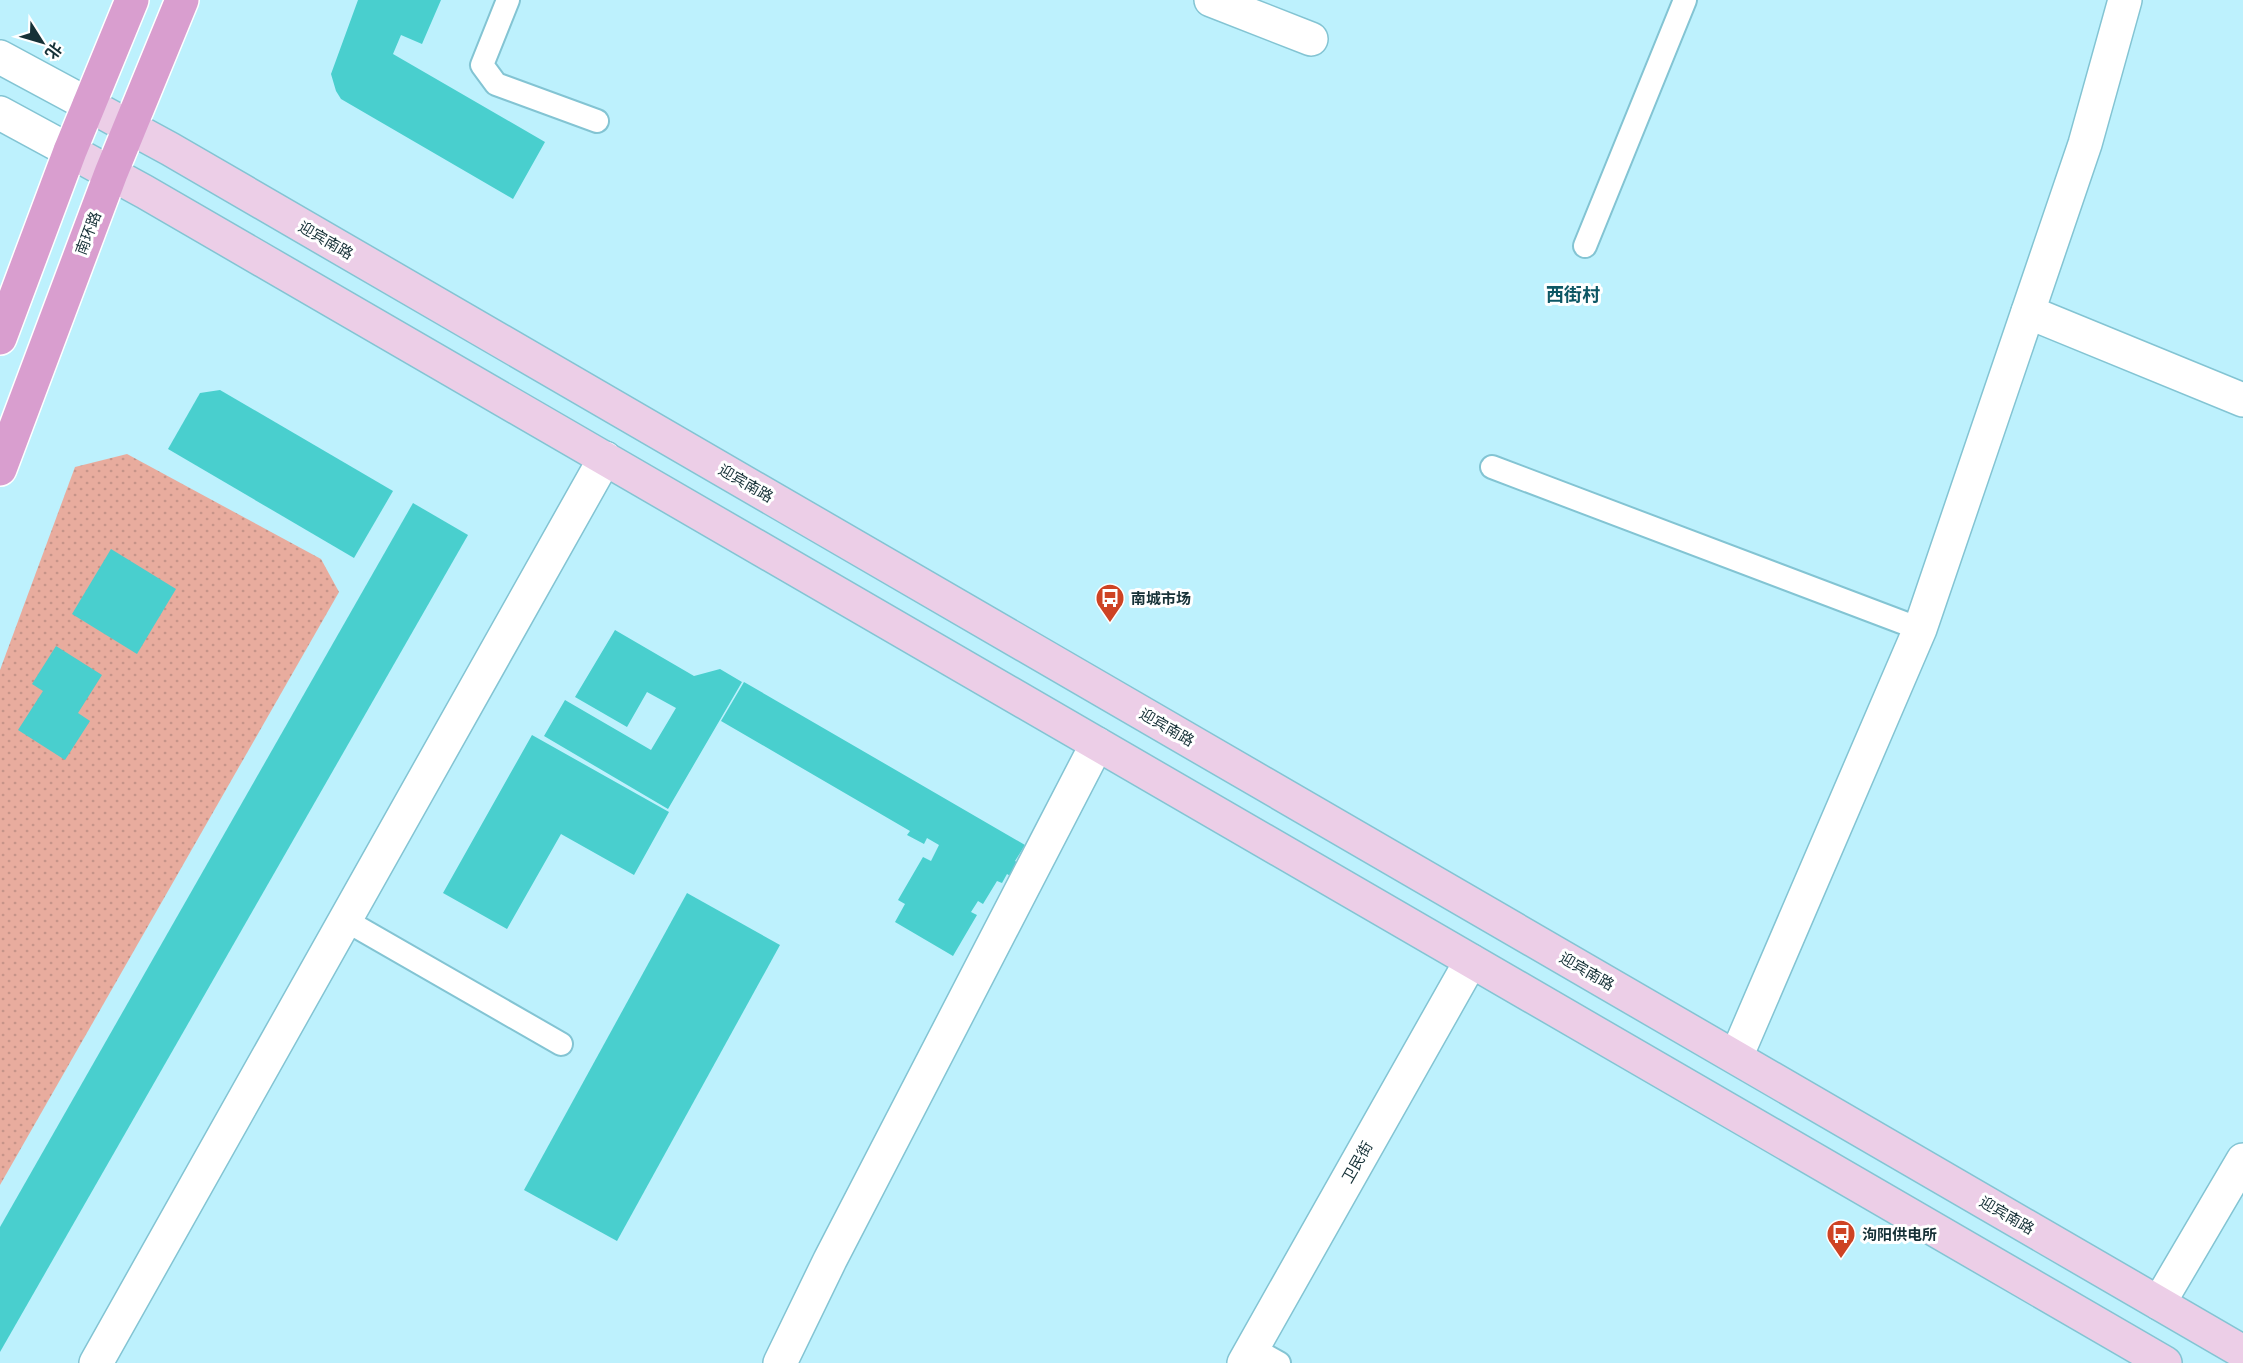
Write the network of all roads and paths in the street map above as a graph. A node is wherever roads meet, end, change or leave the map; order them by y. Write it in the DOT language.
graph roads {
  1 [pos="132,0"];
  2 [pos="182,0"];
  3 [pos="507,0"];
  4 [pos="1211,0"];
  5 [pos="1684,0"];
  6 [pos="2125,0"];
  7 [pos="1311,39"];
  8 [pos="0,57"];
  9 [pos="89,105"];
  10 [pos="6,116"];
  11 [pos="597,121"];
  12 [pos="129,127"];
  13 [pos="70,151"];
  14 [pos="111,173"];
  15 [pos="1585,246"];
  16 [pos="2028,312"];
  17 [pos="0,338"];
  18 [pos="2243,400"];
  19 [pos="605,458"];
  20 [pos="1492,467"];
  21 [pos="0,469"];
  22 [pos="1920,629"];
  23 [pos="1097,744"];
  24 [pos="345,920"];
  25 [pos="1471,961"];
  26 [pos="561,1044"];
  27 [pos="1736,1057"];
  28 [pos="2243,1160"];
  29 [pos="2159,1303"];
  30 [pos="2243,1352"];
  31 [pos="2132,1355"];
  32 [pos="1258,1358"];
  33 [pos="96,1363"];
  34 [pos="780,1363"];
  35 [pos="2165,1363"];
  1 -- 9 [label="main road"];
  2 -- 12 [label="main road, 南环路"];
  3 -- 11 [label="lane"];
  4 -- 7 [label="street"];
  5 -- 15 [label="lane"];
  6 -- 16 [label="street"];
  8 -- 9 [label="street"];
  9 -- 12 [label="main road, 迎宾南路"];
  9 -- 13 [label="main road"];
  10 -- 13 [label="street"];
  12 -- 14 [label="main road, 南环路"];
  12 -- 27 [label="main road, 迎宾南路"];
  13 -- 14 [label="main road"];
  13 -- 17 [label="main road"];
  14 -- 19 [label="main road"];
  14 -- 21 [label="main road, 南环路"];
  16 -- 18 [label="street"];
  16 -- 22 [label="street"];
  19 -- 23 [label="main road"];
  19 -- 24 [label="street"];
  20 -- 22 [label="lane"];
  22 -- 27 [label="street"];
  23 -- 25 [label="main road"];
  23 -- 34 [label="street"];
  24 -- 26 [label="lane"];
  24 -- 33 [label="street"];
  25 -- 31 [label="main road"];
  25 -- 32 [label="street, 卫民街"];
  27 -- 29 [label="main road, 迎宾南路"];
  28 -- 29 [label="street"];
  29 -- 30 [label="main road, 迎宾南路"];
  31 -- 35 [label="main road"];
}
